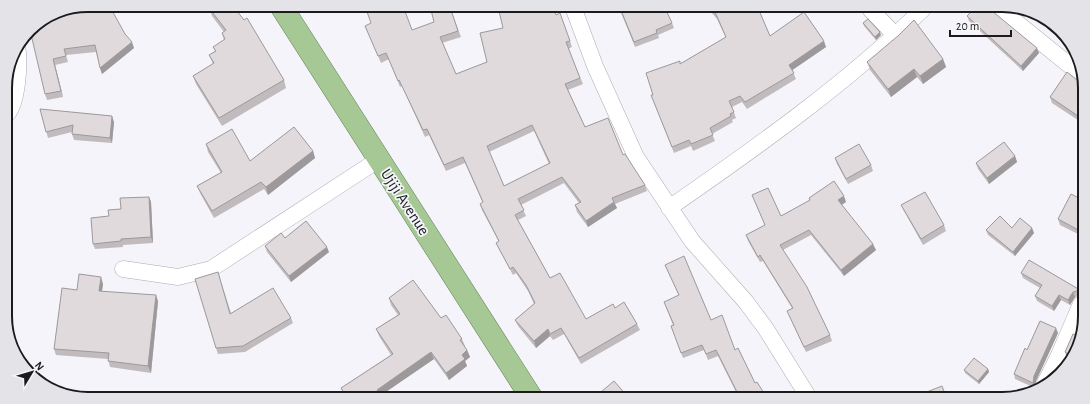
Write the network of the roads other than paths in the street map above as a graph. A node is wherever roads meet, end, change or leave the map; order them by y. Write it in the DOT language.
graph roads {
  1 [pos="285,12"];
  2 [pos="575,12"];
  3 [pos="873,12"];
  4 [pos="920,12"];
  5 [pos="1004,12"];
  6 [pos="896,36"];
  7 [pos="19,57"];
  8 [pos="1075,70"];
  9 [pos="12,107"];
  10 [pos="378,160"];
  11 [pos="669,208"];
  12 [pos="123,269"];
  13 [pos="1078,311"];
  14 [pos="1049,375"];
  15 [pos="528,392"];
  16 [pos="805,392"];
  1 -- 10 [label="highway, Ujiji Avenue"];
  2 -- 11 [label="street"];
  3 -- 6 [label="street"];
  4 -- 6 [label="street"];
  5 -- 8 [label="street"];
  6 -- 11 [label="street"];
  7 -- 9 [label="street"];
  10 -- 12 [label="street"];
  10 -- 15 [label="highway, Ujiji Avenue"];
  11 -- 16 [label="street"];
  13 -- 14 [label="street"];
}
